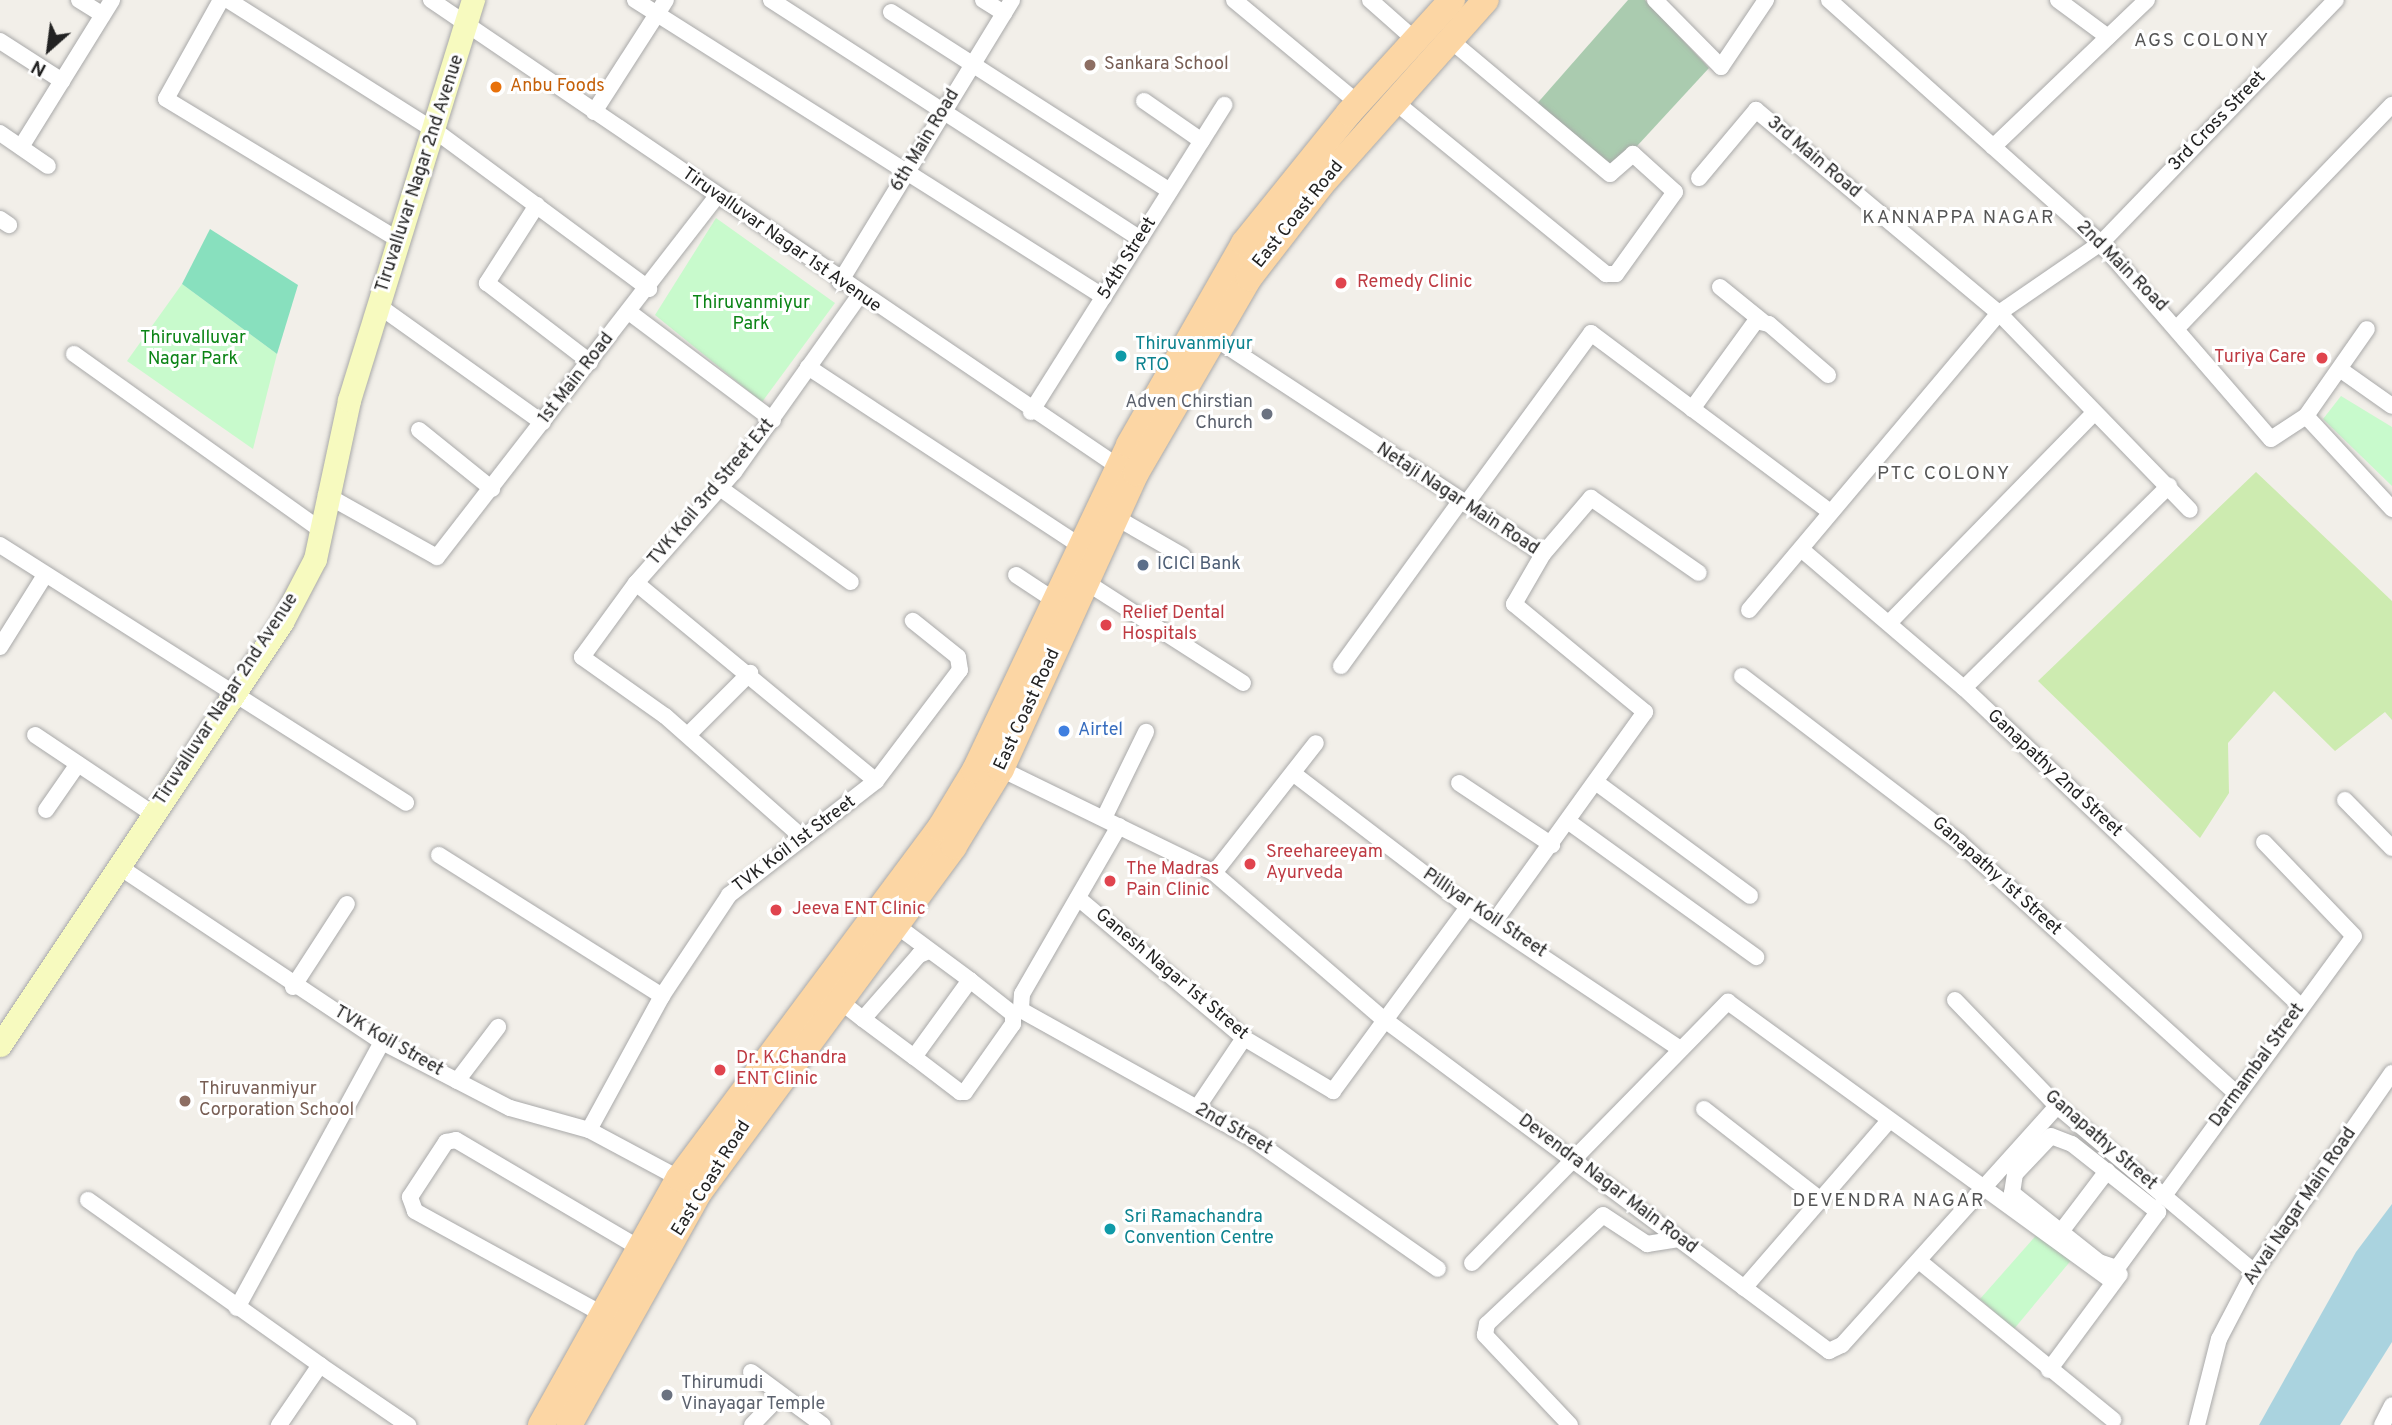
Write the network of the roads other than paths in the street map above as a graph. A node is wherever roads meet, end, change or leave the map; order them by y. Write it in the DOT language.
graph roads {
  1 [pos="79,0"];
  2 [pos="112,0"];
  3 [pos="221,0"];
  4 [pos="228,0"];
  5 [pos="430,0"];
  6 [pos="473,0"];
  7 [pos="635,0"];
  8 [pos="771,0"];
  9 [pos="982,0"];
  10 [pos="1234,0"];
  11 [pos="1370,0"];
  12 [pos="1452,0"];
  13 [pos="1486,0"];
  14 [pos="1766,0"];
  15 [pos="1829,0"];
  16 [pos="2058,0"];
  17 [pos="2147,0"];
  18 [pos="2336,0"];
  19 [pos="1660,4"];
  20 [pos="662,7"];
  21 [pos="1008,7"];
  22 [pos="891,12"];
  23 [pos="103,15"];
  24 [pos="468,26"];
  25 [pos="2108,37"];
  26 [pos="1449,39"];
  27 [pos="1415,40"];
  28 [pos="0,41"];
  29 [pos="972,64"];
  30 [pos="62,81"];
  31 [pos="1144,101"];
  32 [pos="1394,101"];
  33 [pos="1358,103"];
  34 [pos="1224,105"];
  35 [pos="2392,105"];
  36 [pos="944,111"];
  37 [pos="594,112"];
  38 [pos="437,132"];
  39 [pos="0,133"];
  40 [pos="1202,141"];
  41 [pos="21,147"];
  42 [pos="1993,147"];
  43 [pos="48,166"];
  44 [pos="907,172"];
  45 [pos="1699,178"];
  46 [pos="1170,191"];
  47 [pos="716,197"];
  48 [pos="537,205"];
  49 [pos="1140,239"];
  50 [pos="402,242"];
  51 [pos="2101,243"];
  52 [pos="840,282"];
  53 [pos="1720,287"];
  54 [pos="649,289"];
  55 [pos="859,296"];
  56 [pos="1104,297"];
  57 [pos="379,306"];
  58 [pos="628,312"];
  59 [pos="1999,313"];
  60 [pos="1762,321"];
  61 [pos="2179,326"];
  62 [pos="2367,329"];
  63 [pos="1213,337"];
  64 [pos="74,354"];
  65 [pos="590,362"];
  66 [pos="808,368"];
  67 [pos="2342,370"];
  68 [pos="1828,375"];
  69 [pos="2392,406"];
  70 [pos="1692,409"];
  71 [pos="1031,412"];
  72 [pos="2094,413"];
  73 [pos="2306,416"];
  74 [pos="773,420"];
  75 [pos="543,423"];
  76 [pos="419,430"];
  77 [pos="1126,470"];
  78 [pos="2169,486"];
  79 [pos="720,488"];
  80 [pos="492,489"];
  81 [pos="326,495"];
  82 [pos="1463,503"];
  83 [pos="2392,508"];
  84 [pos="2190,510"];
  85 [pos="1830,512"];
  86 [pos="1117,518"];
  87 [pos="322,531"];
  88 [pos="0,545"];
  89 [pos="1082,547"];
  90 [pos="1801,548"];
  91 [pos="1543,554"];
  92 [pos="1183,556"];
  93 [pos="1699,573"];
  94 [pos="46,575"];
  95 [pos="1016,576"];
  96 [pos="851,582"];
  97 [pos="636,583"];
  98 [pos="1089,583"];
  99 [pos="1057,602"];
  100 [pos="1749,610"];
  101 [pos="913,621"];
  102 [pos="1890,622"];
  103 [pos="0,647"];
  104 [pos="1341,666"];
  105 [pos="750,673"];
  106 [pos="1742,676"];
  107 [pos="1243,683"];
  108 [pos="1964,688"];
  109 [pos="235,694"];
  110 [pos="1146,732"];
  111 [pos="35,735"];
  112 [pos="688,735"];
  113 [pos="1316,743"];
  114 [pos="78,764"];
  115 [pos="1001,769"];
  116 [pos="1294,774"];
  117 [pos="1600,778"];
  118 [pos="876,781"];
  119 [pos="1460,783"];
  120 [pos="2345,800"];
  121 [pos="406,803"];
  122 [pos="46,810"];
  123 [pos="153,814"];
  124 [pos="1104,818"];
  125 [pos="1569,822"];
  126 [pos="1119,827"];
  127 [pos="803,838"];
  128 [pos="2264,842"];
  129 [pos="1552,845"];
  130 [pos="2392,848"];
  131 [pos="439,855"];
  132 [pos="118,866"];
  133 [pos="1214,873"];
  134 [pos="1751,890"];
  135 [pos="1078,898"];
  136 [pos="347,904"];
  137 [pos="1468,907"];
  138 [pos="1495,921"];
  139 [pos="893,923"];
  140 [pos="929,951"];
  141 [pos="1756,957"];
  142 [pos="970,980"];
  143 [pos="293,987"];
  144 [pos="662,996"];
  145 [pos="836,998"];
  146 [pos="1955,1000"];
  147 [pos="2301,1007"];
  148 [pos="1381,1017"];
  149 [pos="863,1019"];
  150 [pos="498,1027"];
  151 [pos="3,1034"];
  152 [pos="1244,1038"];
  153 [pos="382,1042"];
  154 [pos="1679,1048"];
  155 [pos="914,1057"];
  156 [pos="2392,1073"];
  157 [pos="457,1082"];
  158 [pos="2237,1094"];
  159 [pos="2057,1106"];
  160 [pos="1197,1108"];
  161 [pos="1704,1109"];
  162 [pos="1888,1122"];
  163 [pos="589,1130"];
  164 [pos="2044,1131"];
  165 [pos="1574,1159"];
  166 [pos="2008,1170"];
  167 [pos="2106,1171"];
  168 [pos="689,1184"];
  169 [pos="1980,1188"];
  170 [pos="2163,1197"];
  171 [pos="88,1200"];
  172 [pos="1821,1200"];
  173 [pos="2176,1208"];
  174 [pos="2060,1233"];
  175 [pos="1679,1239"];
  176 [pos="641,1249"];
  177 [pos="1919,1261"];
  178 [pos="1472,1263"];
  179 [pos="1438,1269"];
  180 [pos="2255,1272"];
  181 [pos="2113,1283"];
  182 [pos="1744,1288"];
  183 [pos="237,1308"];
  184 [pos="604,1315"];
  185 [pos="320,1364"];
  186 [pos="2049,1370"];
  187 [pos="751,1372"];
  188 [pos="781,1395"];
  189 [pos="2392,1405"];
  190 [pos="2113,1420"];
  191 [pos="280,1425"];
  192 [pos="408,1425"];
  193 [pos="541,1425"];
  194 [pos="569,1425"];
  195 [pos="752,1425"];
  196 [pos="822,1425"];
  197 [pos="1570,1425"];
  198 [pos="2197,1425"];
  199 [pos="2382,1425"];
  1 -- 23 [label="street"];
  2 -- 23 [label="street"];
  3 -- 50 [label="street"];
  4 -- 38 [label="street"];
  5 -- 24 [label="street, Tiruvalluvar Nagar 1st Avenue"];
  6 -- 24 [label="street, Tiruvalluvar Nagar 2nd Avenue"];
  7 -- 20 [label="street"];
  8 -- 36 [label="street"];
  9 -- 21 [label="street"];
  10 -- 33 [label="street"];
  11 -- 27 [label="street"];
  12 -- 27 [label="main road, East Coast Road"];
  13 -- 26 [label="main road, East Coast Road"];
  14 -- 19 [label="street"];
  15 -- 42 [label="street, 2nd Main Road"];
  16 -- 25 [label="street"];
  17 -- 25 [label="street"];
  18 -- 51 [label="street, 3rd Cross Street"];
  20 -- 37 [label="street"];
  20 -- 44 [label="street"];
  21 -- 29 [label="street, 6th Main Road"];
  22 -- 29 [label="street"];
  23 -- 30 [label="street"];
  24 -- 37 [label="street, Tiruvalluvar Nagar 1st Avenue"];
  24 -- 38 [label="street, Tiruvalluvar Nagar 2nd Avenue"];
  25 -- 42 [label="street"];
  26 -- 32 [label="main road, East Coast Road"];
  26 -- 32 [label="street"];
  27 -- 33 [label="main road, East Coast Road"];
  28 -- 30 [label="street"];
  29 -- 36 [label="street, 6th Main Road"];
  29 -- 46 [label="street"];
  30 -- 41 [label="street"];
  31 -- 40 [label="street"];
  32 -- 63 [label="main road, East Coast Road"];
  33 -- 77 [label="main road, East Coast Road"];
  34 -- 40 [label="street, 54th Street"];
  35 -- 61 [label="street"];
  36 -- 44 [label="street, 6th Main Road"];
  36 -- 49 [label="street"];
  37 -- 47 [label="street, Tiruvalluvar Nagar 1st Avenue"];
  38 -- 48 [label="street"];
  38 -- 50 [label="street, Tiruvalluvar Nagar 2nd Avenue"];
  39 -- 41 [label="street"];
  40 -- 46 [label="street, 54th Street"];
  41 -- 43 [label="street"];
  42 -- 51 [label="street, 2nd Main Road"];
  44 -- 52 [label="street, 6th Main Road"];
  44 -- 56 [label="street"];
  45 -- 59 [label="street, 3rd Main Road"];
  46 -- 49 [label="street, 54th Street"];
  47 -- 52 [label="street, Tiruvalluvar Nagar 1st Avenue"];
  47 -- 54 [label="street, 1st Main Road"];
  48 -- 54 [label="street"];
  48 -- 65 [label="street"];
  49 -- 56 [label="street, 54th Street"];
  50 -- 57 [label="street, Tiruvalluvar Nagar 2nd Avenue"];
  51 -- 59 [label="street, 3rd Cross Street"];
  51 -- 61 [label="street, 2nd Main Road"];
  52 -- 55 [label="street, Tiruvalluvar Nagar 1st Avenue"];
  53 -- 60 [label="street"];
  54 -- 58 [label="street, 1st Main Road"];
  55 -- 66 [label="street, TVK Koil 3rd Street Ext"];
  55 -- 71 [label="street, Tiruvalluvar Nagar 1st Avenue"];
  56 -- 71 [label="street, 54th Street"];
  57 -- 75 [label="street"];
  57 -- 81 [label="street, Tiruvalluvar Nagar 2nd Avenue"];
  58 -- 65 [label="street, 1st Main Road"];
  58 -- 74 [label="street"];
  59 -- 72 [label="street, 3rd Main Road"];
  59 -- 85 [label="street, 3rd Cross Street"];
  60 -- 68 [label="street"];
  60 -- 70 [label="street"];
  61 -- 73 [label="street, 2nd Main Road"];
  62 -- 67 [label="street"];
  63 -- 77 [label="main road, East Coast Road"];
  63 -- 82 [label="street, Netaji Nagar Main Road"];
  64 -- 87 [label="street"];
  65 -- 75 [label="street, 1st Main Road"];
  66 -- 74 [label="street, TVK Koil 3rd Street Ext"];
  66 -- 89 [label="street"];
  67 -- 69 [label="street"];
  67 -- 73 [label="street"];
  70 -- 82 [label="street"];
  70 -- 85 [label="street"];
  71 -- 77 [label="street, Tiruvalluvar Nagar 1st Avenue"];
  72 -- 78 [label="street, 3rd Main Road"];
  72 -- 102 [label="street"];
  73 -- 83 [label="street"];
  74 -- 79 [label="street, TVK Koil 3rd Street Ext"];
  75 -- 80 [label="street, 1st Main Road"];
  76 -- 80 [label="street"];
  77 -- 86 [label="main road, East Coast Road"];
  77 -- 89 [label="main road, East Coast Road"];
  78 -- 84 [label="street, 3rd Main Road"];
  78 -- 108 [label="street"];
  79 -- 96 [label="street"];
  79 -- 97 [label="street, TVK Koil 3rd Street Ext"];
  80 -- 81 [label="street, 1st Main Road"];
  81 -- 87 [label="street, Tiruvalluvar Nagar 2nd Avenue"];
  82 -- 91 [label="street, Netaji Nagar Main Road"];
  82 -- 104 [label="street"];
  85 -- 90 [label="street, 3rd Cross Street"];
  86 -- 92 [label="street"];
  86 -- 98 [label="main road, East Coast Road"];
  87 -- 109 [label="street, Tiruvalluvar Nagar 2nd Avenue"];
  88 -- 94 [label="street"];
  89 -- 99 [label="main road, East Coast Road"];
  90 -- 100 [label="street, 3rd Cross Street"];
  90 -- 102 [label="street, Ganapathy 2nd Street"];
  91 -- 93 [label="street"];
  91 -- 117 [label="street, Netaji Nagar Main Road"];
  94 -- 103 [label="street"];
  94 -- 109 [label="street"];
  95 -- 99 [label="street"];
  97 -- 105 [label="street"];
  97 -- 112 [label="street, TVK Koil 3rd Street Ext"];
  98 -- 107 [label="street"];
  98 -- 115 [label="main road, East Coast Road"];
  99 -- 168 [label="main road, East Coast Road"];
  101 -- 118 [label="street, TVK Koil 1st Street"];
  102 -- 108 [label="street, Ganapathy 2nd Street"];
  105 -- 112 [label="street"];
  105 -- 118 [label="street"];
  106 -- 158 [label="street, Ganapathy 1st Street"];
  108 -- 147 [label="street, Ganapathy 2nd Street"];
  109 -- 121 [label="street"];
  109 -- 123 [label="street, Tiruvalluvar Nagar 2nd Avenue"];
  110 -- 124 [label="street"];
  111 -- 114 [label="street"];
  112 -- 127 [label="street"];
  113 -- 116 [label="street"];
  114 -- 122 [label="street"];
  114 -- 123 [label="street"];
  115 -- 124 [label="street, Devendra Nagar Main Road"];
  115 -- 139 [label="main road, East Coast Road"];
  116 -- 133 [label="street"];
  116 -- 137 [label="street, Pilliyar Koil Street"];
  117 -- 125 [label="street, Netaji Nagar Main Road"];
  117 -- 134 [label="street"];
  118 -- 127 [label="street, TVK Koil 1st Street"];
  119 -- 129 [label="street"];
  120 -- 130 [label="street"];
  123 -- 132 [label="street, Tiruvalluvar Nagar 2nd Avenue"];
  124 -- 126 [label="street, Devendra Nagar Main Road"];
  125 -- 129 [label="street, Netaji Nagar Main Road"];
  125 -- 141 [label="street"];
  126 -- 133 [label="street, Devendra Nagar Main Road"];
  126 -- 135 [label="street"];
  127 -- 144 [label="street, TVK Koil 1st Street"];
  128 -- 147 [label="street, Darmambal Street"];
  129 -- 138 [label="street, Netaji Nagar Main Road"];
  131 -- 144 [label="street"];
  132 -- 143 [label="street, TVK Koil Street"];
  132 -- 151 [label="street, Tiruvalluvar Nagar 2nd Avenue"];
  133 -- 148 [label="street, Devendra Nagar Main Road"];
  135 -- 152 [label="street, Ganesh Nagar 1st Street"];
  135 -- 160 [label="street, 2nd Street"];
  136 -- 143 [label="street"];
  137 -- 138 [label="street, Pilliyar Koil Street"];
  137 -- 148 [label="street"];
  138 -- 154 [label="street, Pilliyar Koil Street"];
  139 -- 140 [label="street"];
  139 -- 145 [label="main road, East Coast Road"];
  140 -- 142 [label="street"];
  140 -- 149 [label="street"];
  142 -- 155 [label="street"];
  142 -- 155 [label="street"];
  143 -- 153 [label="street, TVK Koil Street"];
  144 -- 163 [label="street, TVK Koil 1st Street"];
  145 -- 149 [label="street"];
  145 -- 168 [label="main road, East Coast Road"];
  146 -- 159 [label="street, Ganapathy Street"];
  147 -- 158 [label="street, Darmambal Street"];
  148 -- 152 [label="street, Ganesh Nagar 1st Street"];
  148 -- 165 [label="street, Devendra Nagar Main Road"];
  149 -- 155 [label="street"];
  150 -- 157 [label="street"];
  152 -- 160 [label="street"];
  153 -- 157 [label="street, TVK Koil Street"];
  153 -- 183 [label="street"];
  154 -- 162 [label="street"];
  154 -- 165 [label="street"];
  156 -- 180 [label="street, Avvai Nagar Main Road"];
  157 -- 163 [label="street, TVK Koil Street"];
  158 -- 170 [label="street, Darmambal Street"];
  159 -- 164 [label="street"];
  159 -- 170 [label="street, Ganapathy Street"];
  160 -- 179 [label="street, 2nd Street"];
  161 -- 172 [label="street"];
  162 -- 169 [label="street"];
  162 -- 172 [label="street"];
  163 -- 168 [label="street, TVK Koil Street"];
  164 -- 166 [label="street"];
  164 -- 167 [label="street"];
  165 -- 175 [label="street, Devendra Nagar Main Road"];
  165 -- 178 [label="street"];
  166 -- 169 [label="street"];
  166 -- 174 [label="street"];
  167 -- 174 [label="street"];
  167 -- 174 [label="street"];
  168 -- 176 [label="main road, East Coast Road"];
  168 -- 194 [label="main road, East Coast Road"];
  169 -- 177 [label="street"];
  169 -- 181 [label="street"];
  170 -- 173 [label="street, Ganapathy Street"];
  171 -- 183 [label="street"];
  172 -- 182 [label="street"];
  173 -- 180 [label="street, Ganapathy Street"];
  173 -- 181 [label="street"];
  175 -- 182 [label="street, Devendra Nagar Main Road"];
  175 -- 197 [label="street"];
  176 -- 184 [label="main road, East Coast Road"];
  176 -- 184 [label="street"];
  177 -- 182 [label="street, Devendra Nagar Main Road"];
  177 -- 186 [label="street"];
  180 -- 198 [label="street, Avvai Nagar Main Road"];
  181 -- 186 [label="street"];
  183 -- 185 [label="street"];
  184 -- 193 [label="main road, East Coast Road"];
  185 -- 191 [label="street"];
  185 -- 192 [label="street"];
  186 -- 190 [label="street"];
  187 -- 188 [label="street"];
  188 -- 195 [label="street"];
  188 -- 196 [label="street"];
  189 -- 199 [label="street"];
}
